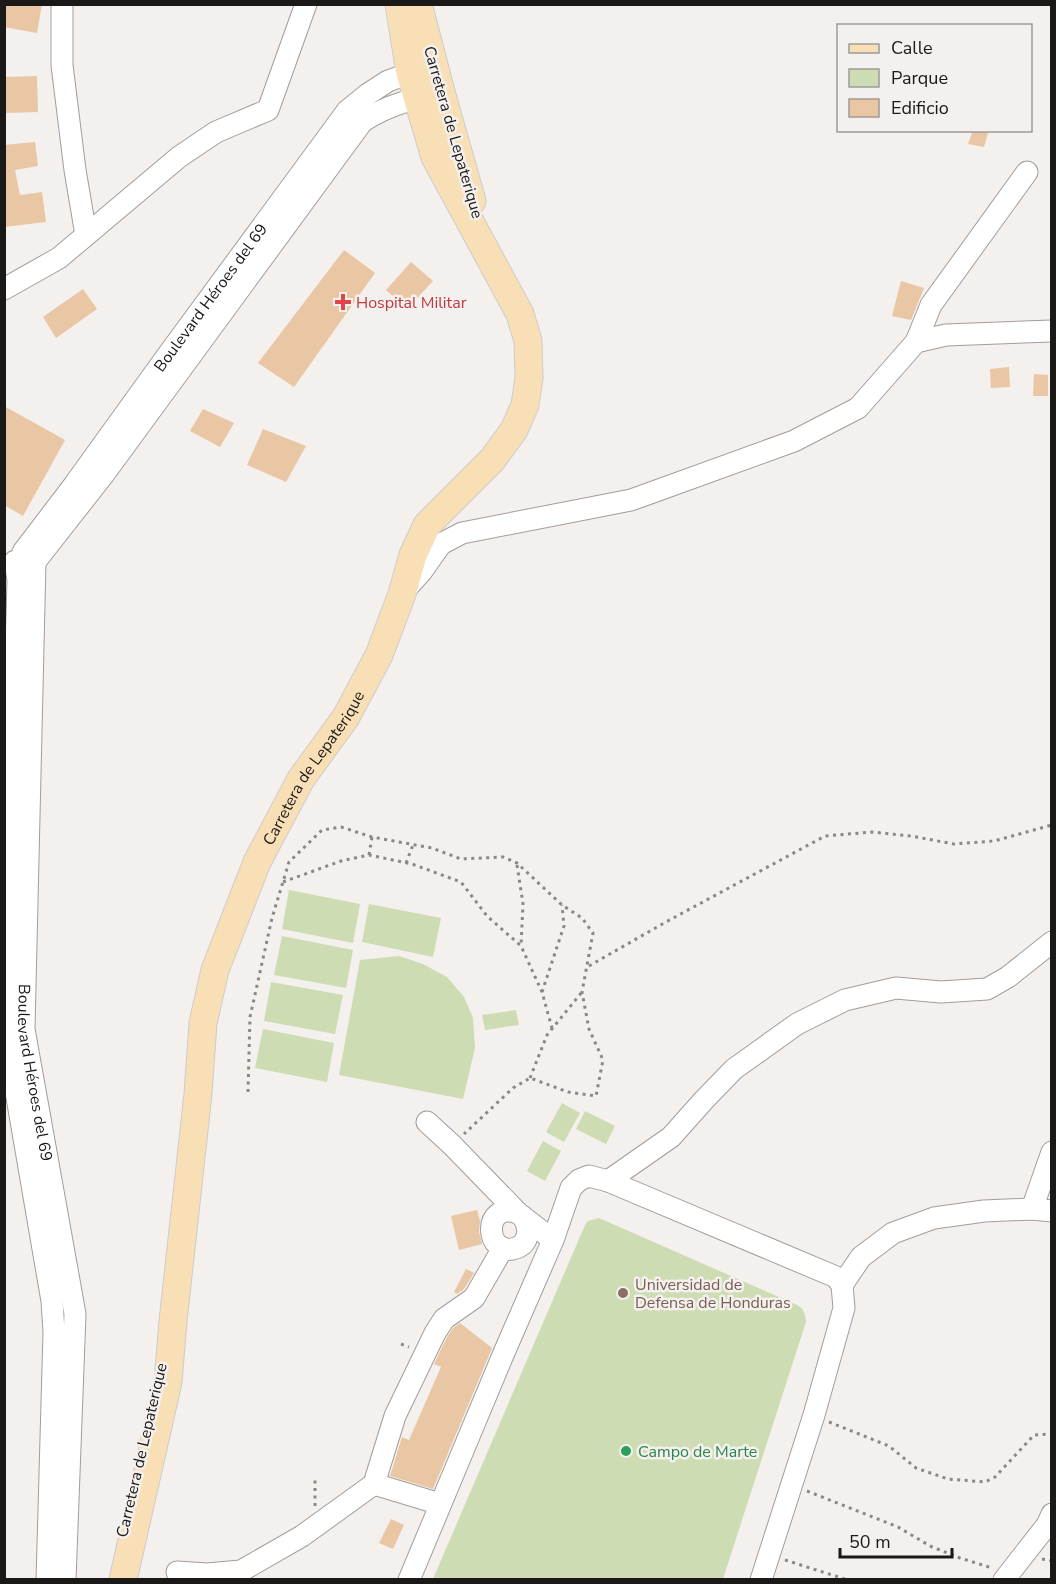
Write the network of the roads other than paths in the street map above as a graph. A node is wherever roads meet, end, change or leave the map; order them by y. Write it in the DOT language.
graph roads {
  1 [pos="62,4"];
  2 [pos="306,4"];
  3 [pos="413,9"];
  4 [pos="417,86"];
  5 [pos="454,139"];
  6 [pos="1027,172"];
  7 [pos="86,235"];
  8 [pos="490,259"];
  9 [pos="4,289"];
  10 [pos="1052,331"];
  11 [pos="916,342"];
  12 [pos="18,568"];
  13 [pos="402,594"];
  14 [pos="1052,942"];
  15 [pos="14,1028"];
  16 [pos="427,1122"];
  17 [pos="1052,1152"];
  18 [pos="609,1181"];
  19 [pos="1042,1210"];
  20 [pos="521,1215"];
  21 [pos="553,1240"];
  22 [pos="504,1248"];
  23 [pos="842,1285"];
  24 [pos="173,1320"];
  25 [pos="374,1484"];
  26 [pos="440,1504"];
  27 [pos="1052,1514"];
  28 [pos="177,1572"];
  29 [pos="1007,1576"];
  30 [pos="47,1580"];
  31 [pos="65,1580"];
  32 [pos="111,1580"];
  33 [pos="123,1580"];
  34 [pos="410,1580"];
  35 [pos="761,1580"];
  1 -- 7 [label="street"];
  2 -- 7 [label="street"];
  3 -- 4 [label="main road"];
  3 -- 5 [label="main road, Carretera de Lepaterique"];
  4 -- 5 [label="main road"];
  4 -- 8 [label="main road, Carretera de Lepaterique"];
  4 -- 12 [label="street, Boulevard Héroes del 69"];
  5 -- 8 [label="main road, Carretera de Lepaterique"];
  6 -- 11 [label="street"];
  7 -- 9 [label="street"];
  8 -- 13 [label="main road, Carretera de Lepaterique"];
  10 -- 11 [label="street"];
  11 -- 13 [label="street"];
  12 -- 15 [label="street, Boulevard Héroes del 69"];
  13 -- 24 [label="main road, Carretera de Lepaterique"];
  14 -- 18 [label="street"];
  15 -- 30 [label="street, Boulevard Héroes del 69"];
  15 -- 31 [label="street, Boulevard Héroes del 69"];
  16 -- 20 [label="street"];
  17 -- 19 [label="street"];
  18 -- 21 [label="street"];
  18 -- 23 [label="street"];
  19 -- 23 [label="street"];
  20 -- 21 [label="street"];
  20 -- 22 [label="street"];
  20 -- 22 [label="street"];
  21 -- 26 [label="street"];
  22 -- 25 [label="street"];
  23 -- 35 [label="street"];
  24 -- 32 [label="main road, Carretera de Lepaterique"];
  24 -- 33 [label="main road, Carretera de Lepaterique"];
  25 -- 26 [label="street"];
  25 -- 28 [label="street"];
  26 -- 34 [label="street"];
  27 -- 29 [label="street"];
}
